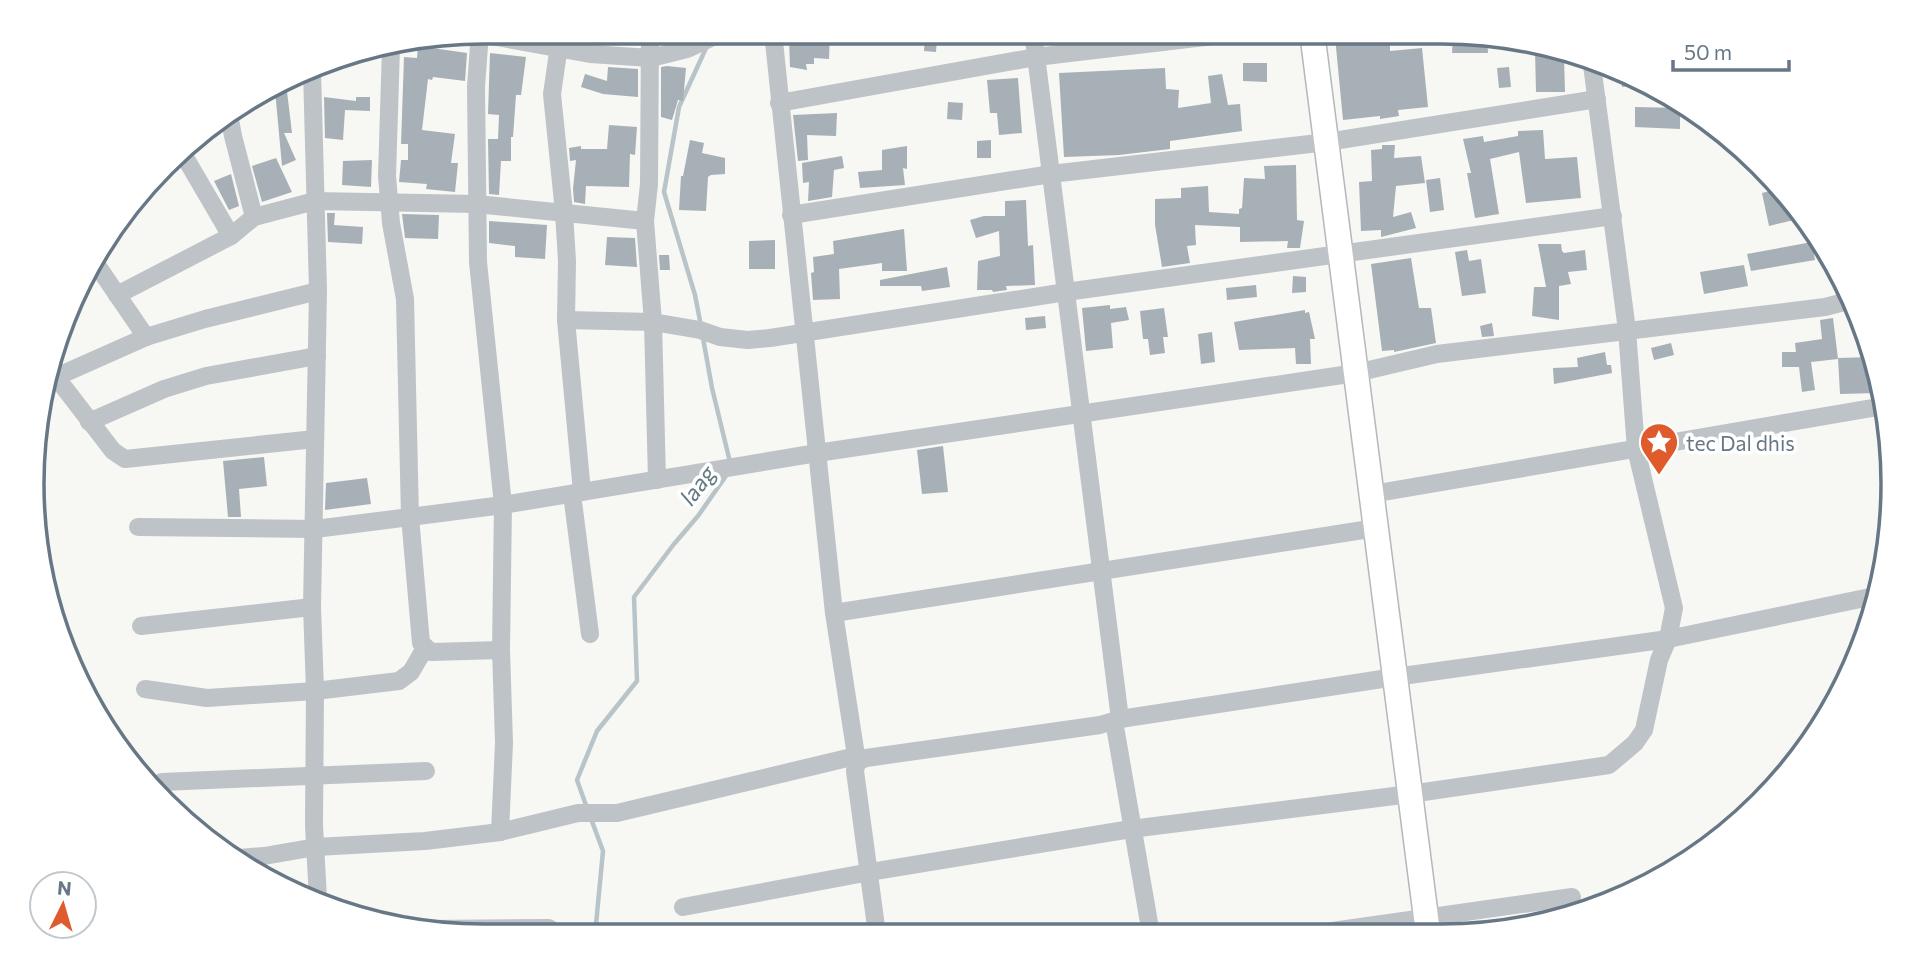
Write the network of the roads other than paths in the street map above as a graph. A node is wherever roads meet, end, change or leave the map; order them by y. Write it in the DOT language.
graph roads {
  1 [pos="478,44"];
  2 [pos="560,44"];
  3 [pos="569,44"];
  4 [pos="650,44"];
  5 [pos="698,44"];
  6 [pos="774,44"];
  7 [pos="1034,44"];
  8 [pos="1146,44"];
  9 [pos="1314,44"];
  10 [pos="391,54"];
  11 [pos="1036,57"];
  12 [pos="651,58"];
  13 [pos="1593,71"];
  14 [pos="312,79"];
  15 [pos="1597,99"];
  16 [pos="779,103"];
  17 [pos="231,124"];
  18 [pos="1327,142"];
  19 [pos="187,160"];
  20 [pos="1051,174"];
  21 [pos="315,201"];
  22 [pos="390,202"];
  23 [pos="476,204"];
  24 [pos="564,212"];
  25 [pos="791,215"];
  26 [pos="1613,216"];
  27 [pos="254,217"];
  28 [pos="645,221"];
  29 [pos="231,236"];
  30 [pos="1341,253"];
  31 [pos="100,270"];
  32 [pos="318,291"];
  33 [pos="1066,292"];
  34 [pos="117,295"];
  35 [pos="1842,303"];
  36 [pos="566,320"];
  37 [pos="653,323"];
  38 [pos="1627,330"];
  39 [pos="804,332"];
  40 [pos="146,337"];
  41 [pos="317,356"];
  42 [pos="59,372"];
  43 [pos="1356,373"];
  44 [pos="57,379"];
  45 [pos="1874,408"];
  46 [pos="1081,413"];
  47 [pos="89,422"];
  48 [pos="315,439"];
  49 [pos="1636,449"];
  50 [pos="817,453"];
  51 [pos="657,480"];
  52 [pos="577,493"];
  53 [pos="1372,494"];
  54 [pos="503,505"];
  55 [pos="410,517"];
  56 [pos="138,527"];
  57 [pos="1376,528"];
  58 [pos="314,529"];
  59 [pos="1101,571"];
  60 [pos="1866,598"];
  61 [pos="312,607"];
  62 [pos="834,612"];
  63 [pos="141,626"];
  64 [pos="590,634"];
  65 [pos="1668,639"];
  66 [pos="425,648"];
  67 [pos="501,650"];
  68 [pos="1395,677"];
  69 [pos="145,689"];
  70 [pos="315,691"];
  71 [pos="1117,720"];
  72 [pos="856,759"];
  73 [pos="426,771"];
  74 [pos="314,775"];
  75 [pos="162,782"];
  76 [pos="1410,794"];
  77 [pos="1131,829"];
  78 [pos="500,832"];
  79 [pos="316,847"];
  80 [pos="251,857"];
  81 [pos="870,872"];
  82 [pos="318,892"];
  83 [pos="1572,897"];
  84 [pos="682,907"];
  85 [pos="876,924"];
  86 [pos="1149,924"];
  87 [pos="1427,924"];
  88 [pos="1432,924"];
  1 -- 23 [label="street"];
  2 -- 24 [label="street"];
  3 -- 12 [label="street"];
  4 -- 12 [label="street"];
  5 -- 12 [label="street"];
  6 -- 16 [label="street"];
  7 -- 11 [label="street"];
  8 -- 11 [label="street"];
  9 -- 18 [label="street"];
  10 -- 22 [label="street"];
  11 -- 16 [label="street"];
  11 -- 20 [label="street"];
  12 -- 28 [label="street"];
  13 -- 15 [label="street"];
  14 -- 21 [label="street"];
  15 -- 18 [label="street"];
  15 -- 26 [label="street"];
  16 -- 25 [label="street"];
  17 -- 27 [label="street"];
  18 -- 20 [label="street"];
  18 -- 30 [label="street"];
  19 -- 29 [label="street"];
  20 -- 25 [label="street"];
  20 -- 33 [label="street"];
  21 -- 22 [label="street"];
  21 -- 27 [label="street"];
  21 -- 32 [label="street"];
  22 -- 23 [label="street"];
  22 -- 55 [label="street"];
  23 -- 24 [label="street"];
  23 -- 54 [label="street"];
  24 -- 28 [label="street"];
  24 -- 36 [label="street"];
  25 -- 39 [label="street"];
  26 -- 30 [label="street"];
  26 -- 38 [label="street"];
  27 -- 29 [label="street"];
  28 -- 37 [label="street"];
  29 -- 34 [label="street"];
  30 -- 33 [label="street"];
  30 -- 43 [label="street"];
  31 -- 34 [label="street"];
  32 -- 40 [label="street"];
  32 -- 41 [label="street"];
  33 -- 39 [label="street"];
  33 -- 46 [label="street"];
  34 -- 40 [label="street"];
  35 -- 38 [label="street"];
  36 -- 37 [label="street"];
  36 -- 52 [label="street"];
  37 -- 39 [label="street"];
  37 -- 51 [label="street"];
  38 -- 43 [label="street"];
  38 -- 49 [label="street"];
  39 -- 50 [label="street"];
  40 -- 42 [label="street"];
  41 -- 47 [label="street"];
  41 -- 48 [label="street"];
  43 -- 46 [label="street"];
  43 -- 53 [label="street"];
  44 -- 47 [label="street"];
  45 -- 49 [label="street"];
  46 -- 50 [label="street"];
  46 -- 59 [label="street"];
  47 -- 48 [label="street"];
  48 -- 58 [label="street"];
  49 -- 53 [label="street"];
  49 -- 65 [label="street"];
  50 -- 51 [label="street"];
  50 -- 62 [label="street"];
  51 -- 52 [label="street"];
  52 -- 54 [label="street"];
  52 -- 64 [label="street"];
  53 -- 57 [label="street"];
  54 -- 55 [label="street"];
  54 -- 67 [label="street"];
  55 -- 58 [label="street"];
  55 -- 66 [label="street"];
  56 -- 58 [label="street"];
  57 -- 59 [label="street"];
  57 -- 68 [label="street"];
  58 -- 61 [label="street"];
  59 -- 62 [label="street"];
  59 -- 71 [label="street"];
  60 -- 65 [label="street"];
  61 -- 63 [label="street"];
  61 -- 70 [label="street"];
  62 -- 72 [label="street"];
  65 -- 68 [label="street"];
  65 -- 76 [label="street"];
  66 -- 67 [label="street"];
  66 -- 70 [label="street"];
  67 -- 78 [label="street"];
  68 -- 71 [label="street"];
  68 -- 76 [label="street"];
  69 -- 70 [label="street"];
  70 -- 74 [label="street"];
  71 -- 72 [label="street"];
  71 -- 77 [label="street"];
  72 -- 78 [label="street"];
  72 -- 81 [label="street"];
  73 -- 74 [label="street"];
  74 -- 75 [label="street"];
  74 -- 79 [label="street"];
  76 -- 77 [label="street"];
  76 -- 87 [label="street"];
  77 -- 81 [label="street"];
  77 -- 86 [label="street"];
  78 -- 79 [label="street"];
  79 -- 80 [label="street"];
  79 -- 82 [label="street"];
  81 -- 84 [label="street"];
  81 -- 85 [label="street"];
  83 -- 88 [label="street"];
}
